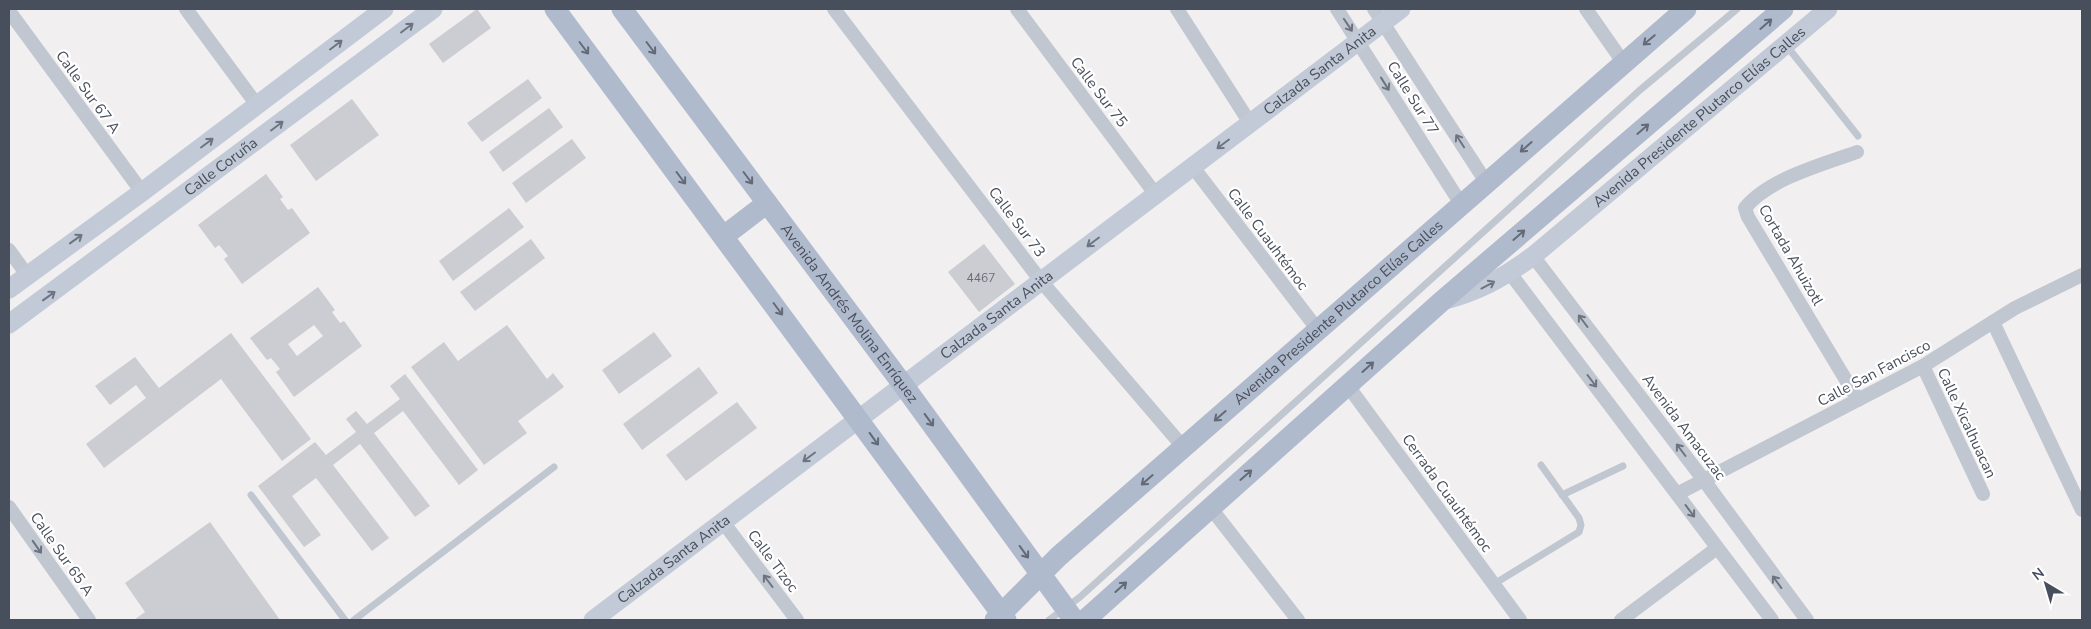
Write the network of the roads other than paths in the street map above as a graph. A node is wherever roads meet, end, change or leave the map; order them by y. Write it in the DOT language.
graph roads {
  1 [pos="186,9"];
  2 [pos="433,9"];
  3 [pos="555,9"];
  4 [pos="622,9"];
  5 [pos="834,9"];
  6 [pos="1017,9"];
  7 [pos="1177,9"];
  8 [pos="1337,9"];
  9 [pos="1402,9"];
  10 [pos="1586,9"];
  11 [pos="1686,9"];
  12 [pos="1737,9"];
  13 [pos="1783,9"];
  14 [pos="1828,9"];
  15 [pos="9,11"];
  16 [pos="375,11"];
  17 [pos="1379,16"];
  18 [pos="1360,42"];
  19 [pos="1786,44"];
  20 [pos="1623,62"];
  21 [pos="257,105"];
  22 [pos="1250,123"];
  23 [pos="1858,136"];
  24 [pos="1857,152"];
  25 [pos="1193,166"];
  26 [pos="1486,182"];
  27 [pos="142,192"];
  28 [pos="1156,195"];
  29 [pos="767,203"];
  30 [pos="1461,204"];
  31 [pos="724,236"];
  32 [pos="9,250"];
  33 [pos="1533,256"];
  34 [pos="1510,273"];
  35 [pos="2082,274"];
  36 [pos="27,275"];
  37 [pos="1041,281"];
  38 [pos="9,289"];
  39 [pos="1442,301"];
  40 [pos="1993,322"];
  41 [pos="9,324"];
  42 [pos="1318,330"];
  43 [pos="1923,366"];
  44 [pos="904,386"];
  45 [pos="1348,386"];
  46 [pos="1858,400"];
  47 [pos="859,419"];
  48 [pos="1184,448"];
  49 [pos="1541,465"];
  50 [pos="1623,466"];
  51 [pos="554,468"];
  52 [pos="1704,479"];
  53 [pos="1562,494"];
  54 [pos="1677,494"];
  55 [pos="1983,494"];
  56 [pos="251,495"];
  57 [pos="9,507"];
  58 [pos="1210,507"];
  59 [pos="2082,510"];
  60 [pos="723,522"];
  61 [pos="1717,548"];
  62 [pos="1040,574"];
  63 [pos="1494,584"];
  64 [pos="1063,616"];
  65 [pos="1001,618"];
  66 [pos="89,620"];
  67 [pos="344,620"];
  68 [pos="354,620"];
  69 [pos="593,620"];
  70 [pos="797,620"];
  71 [pos="1085,620"];
  72 [pos="1298,620"];
  73 [pos="1520,620"];
  74 [pos="1621,620"];
  75 [pos="1772,620"];
  76 [pos="1807,620"];
  1 -- 21 [label="street"];
  41 -- 2 [label="street, Calle Coruña, one-way"];
  3 -- 31 [label="main road, one-way"];
  4 -- 29 [label="main road, Avenida Andrés Molina Enríquez, one-way"];
  5 -- 37 [label="street, Calle Sur 73"];
  6 -- 28 [label="street, Calle Sur 75"];
  7 -- 22 [label="street"];
  8 -- 18 [label="street, Calle Sur 77, one-way"];
  9 -- 17 [label="street, Calzada Santa Anita"];
  10 -- 20 [label="street"];
  11 -- 20 [label="main road, Avenida Presidente Plutarco Elías Calles, one-way"];
  12 -- 64 [label="lane"];
  39 -- 13 [label="main road, Avenida Presidente Plutarco Elías Calles, one-way"];
  14 -- 19 [label="street, Avenida Presidente Plutarco Elías Calles"];
  15 -- 27 [label="street, Calle Sur 67 A"];
  21 -- 16 [label="street, Calle Coruña, one-way"];
  17 -- 18 [label="street, Calzada Santa Anita"];
  26 -- 17 [label="street, Calle Sur 77, one-way"];
  18 -- 22 [label="street, Calzada Santa Anita"];
  18 -- 30 [label="street, Calle Sur 77, one-way"];
  19 -- 23 [label="lane"];
  19 -- 33 [label="street, Avenida Presidente Plutarco Elías Calles"];
  20 -- 26 [label="main road, Avenida Presidente Plutarco Elías Calles, one-way"];
  27 -- 21 [label="street, Calle Coruña, one-way"];
  22 -- 25 [label="street, Calzada Santa Anita, one-way"];
  24 -- 46 [label="street, Cortada Ahuizotl"];
  25 -- 28 [label="street, Calzada Santa Anita"];
  25 -- 42 [label="street, Calle Cuauhtémoc"];
  26 -- 30 [label="main road, Avenida Presidente Plutarco Elías Calles"];
  36 -- 27 [label="street, Calle Coruña, one-way"];
  28 -- 37 [label="street, Calzada Santa Anita, one-way"];
  29 -- 31 [label="main road"];
  29 -- 44 [label="main road, Avenida Andrés Molina Enríquez"];
  30 -- 42 [label="main road, Avenida Presidente Plutarco Elías Calles"];
  31 -- 47 [label="main road, one-way"];
  32 -- 36 [label="street"];
  33 -- 34 [label="street, Avenida Presidente Plutarco Elías Calles"];
  52 -- 33 [label="street, Avenida Amacuzac, one-way"];
  39 -- 34 [label="street, Avenida Presidente Plutarco Elías Calles, one-way"];
  34 -- 54 [label="street, one-way"];
  35 -- 40 [label="street, Calle San Fancisco"];
  36 -- 38 [label="street, Calle Coruña"];
  37 -- 44 [label="street, Calzada Santa Anita"];
  37 -- 48 [label="street, Calle Sur 73"];
  45 -- 39 [label="main road, Avenida Presidente Plutarco Elías Calles, one-way"];
  40 -- 43 [label="street, Calle San Fancisco"];
  40 -- 59 [label="street"];
  42 -- 48 [label="main road, Avenida Presidente Plutarco Elías Calles, one-way"];
  43 -- 46 [label="street, Calle San Fancisco"];
  43 -- 55 [label="street, Calle Xicalhuacan"];
  44 -- 47 [label="street, Calzada Santa Anita"];
  44 -- 62 [label="main road, Avenida Andrés Molina Enríquez, one-way"];
  58 -- 45 [label="main road, Avenida Presidente Plutarco Elías Calles, one-way"];
  45 -- 63 [label="street, Cerrada Cuauhtémoc"];
  46 -- 52 [label="street, Calle San Fancisco"];
  47 -- 60 [label="street, Calzada Santa Anita, one-way"];
  47 -- 65 [label="main road, one-way"];
  48 -- 62 [label="main road, Avenida Presidente Plutarco Elías Calles, one-way"];
  49 -- 53 [label="lane"];
  50 -- 53 [label="lane"];
  51 -- 68 [label="lane"];
  52 -- 54 [label="street, Calle San Fancisco"];
  76 -- 52 [label="street, Avenida Amacuzac, one-way"];
  53 -- 63 [label="lane"];
  54 -- 61 [label="street, one-way"];
  56 -- 67 [label="lane"];
  57 -- 66 [label="street, Calle Sur 65 A, one-way"];
  71 -- 58 [label="main road, Avenida Presidente Plutarco Elías Calles, one-way"];
  58 -- 72 [label="street"];
  60 -- 69 [label="street, Calzada Santa Anita"];
  70 -- 60 [label="street, Calle Tizoc, one-way"];
  61 -- 74 [label="street"];
  61 -- 75 [label="street"];
  62 -- 64 [label="main road, Avenida Andrés Molina Enríquez"];
  62 -- 65 [label="main road, Avenida Presidente Plutarco Elías Calles"];
  63 -- 73 [label="street, Cerrada Cuauhtémoc"];
}
